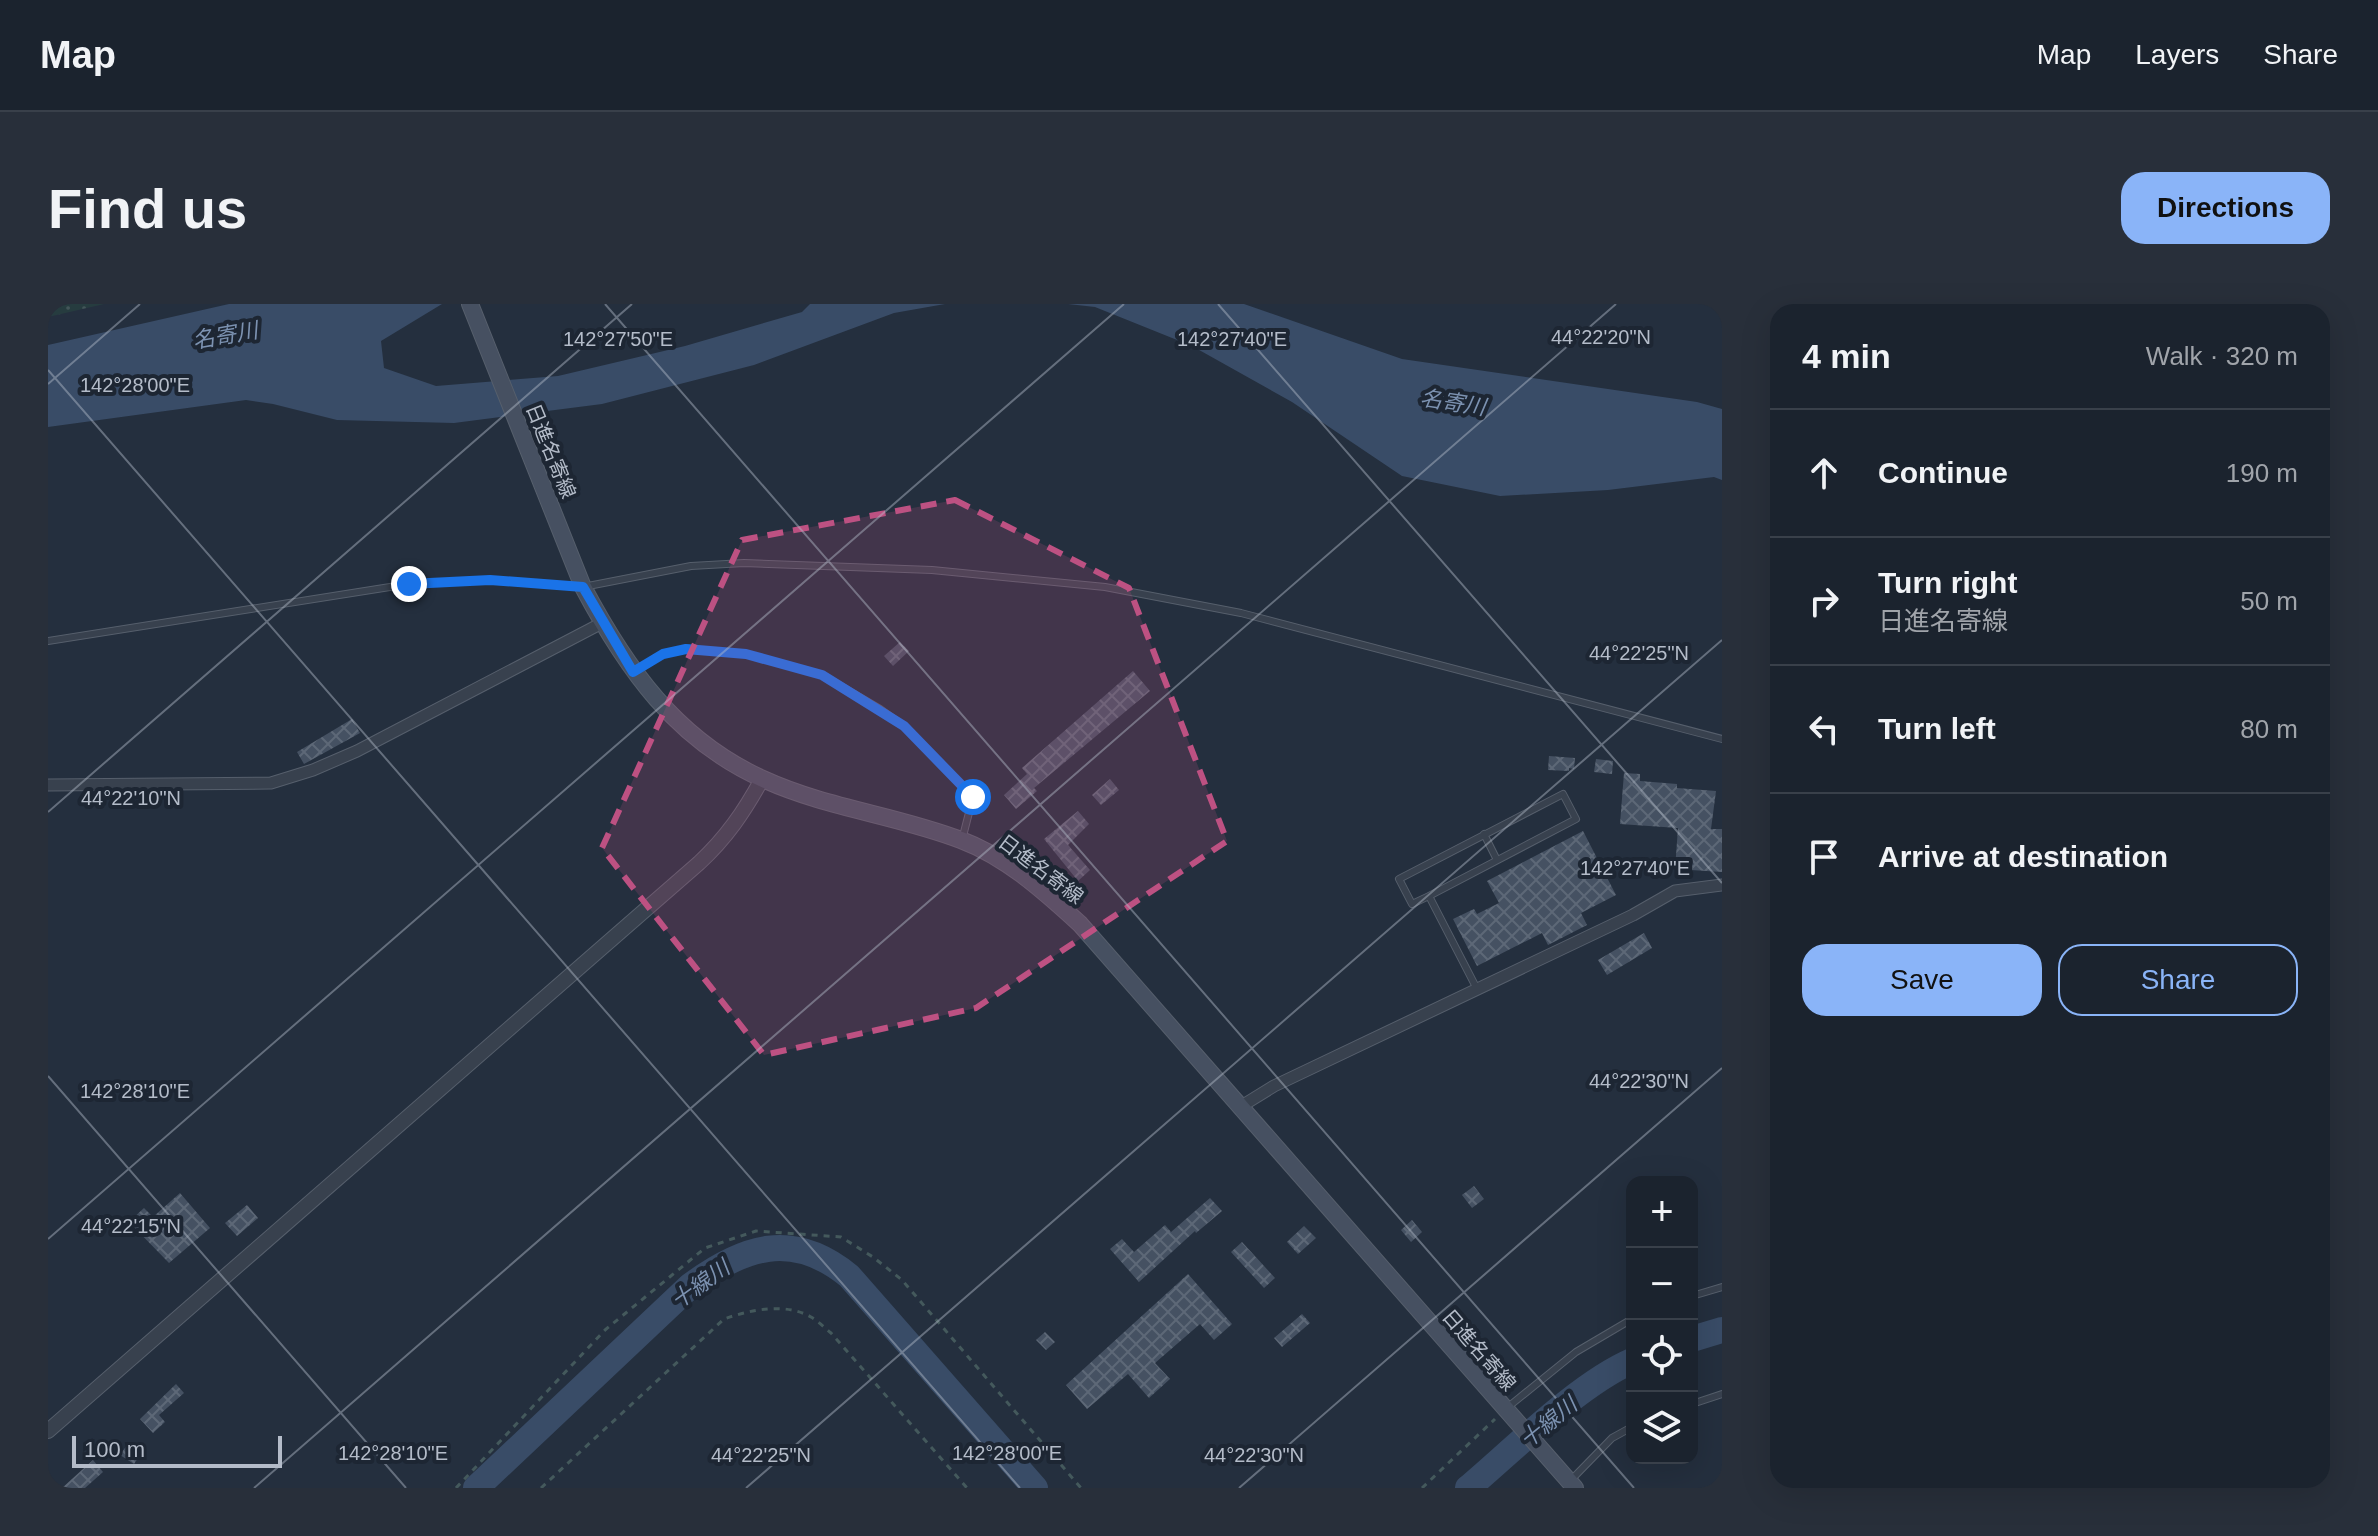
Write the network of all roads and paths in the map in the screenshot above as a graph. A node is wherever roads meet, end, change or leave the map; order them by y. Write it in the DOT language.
graph roads {
  1 [pos="470,304"];
  2 [pos="583,587"];
  3 [pos="602,623"];
  4 [pos="48,641"];
  5 [pos="633,672"];
  6 [pos="1722,739"];
  7 [pos="762,779"];
  8 [pos="48,785"];
  9 [pos="1484,834"];
  10 [pos="962,840"];
  11 [pos="1497,860"];
  12 [pos="1722,885"];
  13 [pos="1429,896"];
  14 [pos="1477,989"];
  15 [pos="1240,1107"];
  16 [pos="1722,1287"];
  17 [pos="1698,1294"];
  18 [pos="1630,1320"];
  19 [pos="1722,1394"];
  20 [pos="1698,1402"];
  21 [pos="1510,1416"];
  22 [pos="1626,1430"];
  23 [pos="48,1431"];
  24 [pos="1568,1479"];
  25 [pos="456,1488"];
  26 [pos="541,1488"];
  27 [pos="967,1488"];
  28 [pos="1081,1488"];
  29 [pos="1422,1488"];
  1 -- 2 [label="main road, 日進名寄線"];
  2 -- 3 [label="main road, 日進名寄線"];
  2 -- 4 [label="lane"];
  2 -- 6 [label="lane"];
  3 -- 5 [label="main road, 日進名寄線"];
  3 -- 8 [label="street"];
  5 -- 7 [label="main road, 日進名寄線"];
  5 -- 10 [label="lane"];
  7 -- 10 [label="main road, 日進名寄線"];
  7 -- 23 [label="street"];
  9 -- 11 [label="lane"];
  9 -- 11 [label="lane"];
  9 -- 13 [label="lane"];
  10 -- 15 [label="main road, 日進名寄線"];
  11 -- 13 [label="lane"];
  12 -- 14 [label="street"];
  13 -- 14 [label="lane"];
  14 -- 15 [label="street"];
  15 -- 21 [label="main road, 日進名寄線"];
  16 -- 17 [label="lane"];
  18 -- 21 [label="lane"];
  19 -- 20 [label="lane"];
  21 -- 24 [label="main road, 日進名寄線"];
  21 -- 29 [label="path"];
  22 -- 24 [label="lane"];
  25 -- 28 [label="path"];
  26 -- 27 [label="path"];
}
